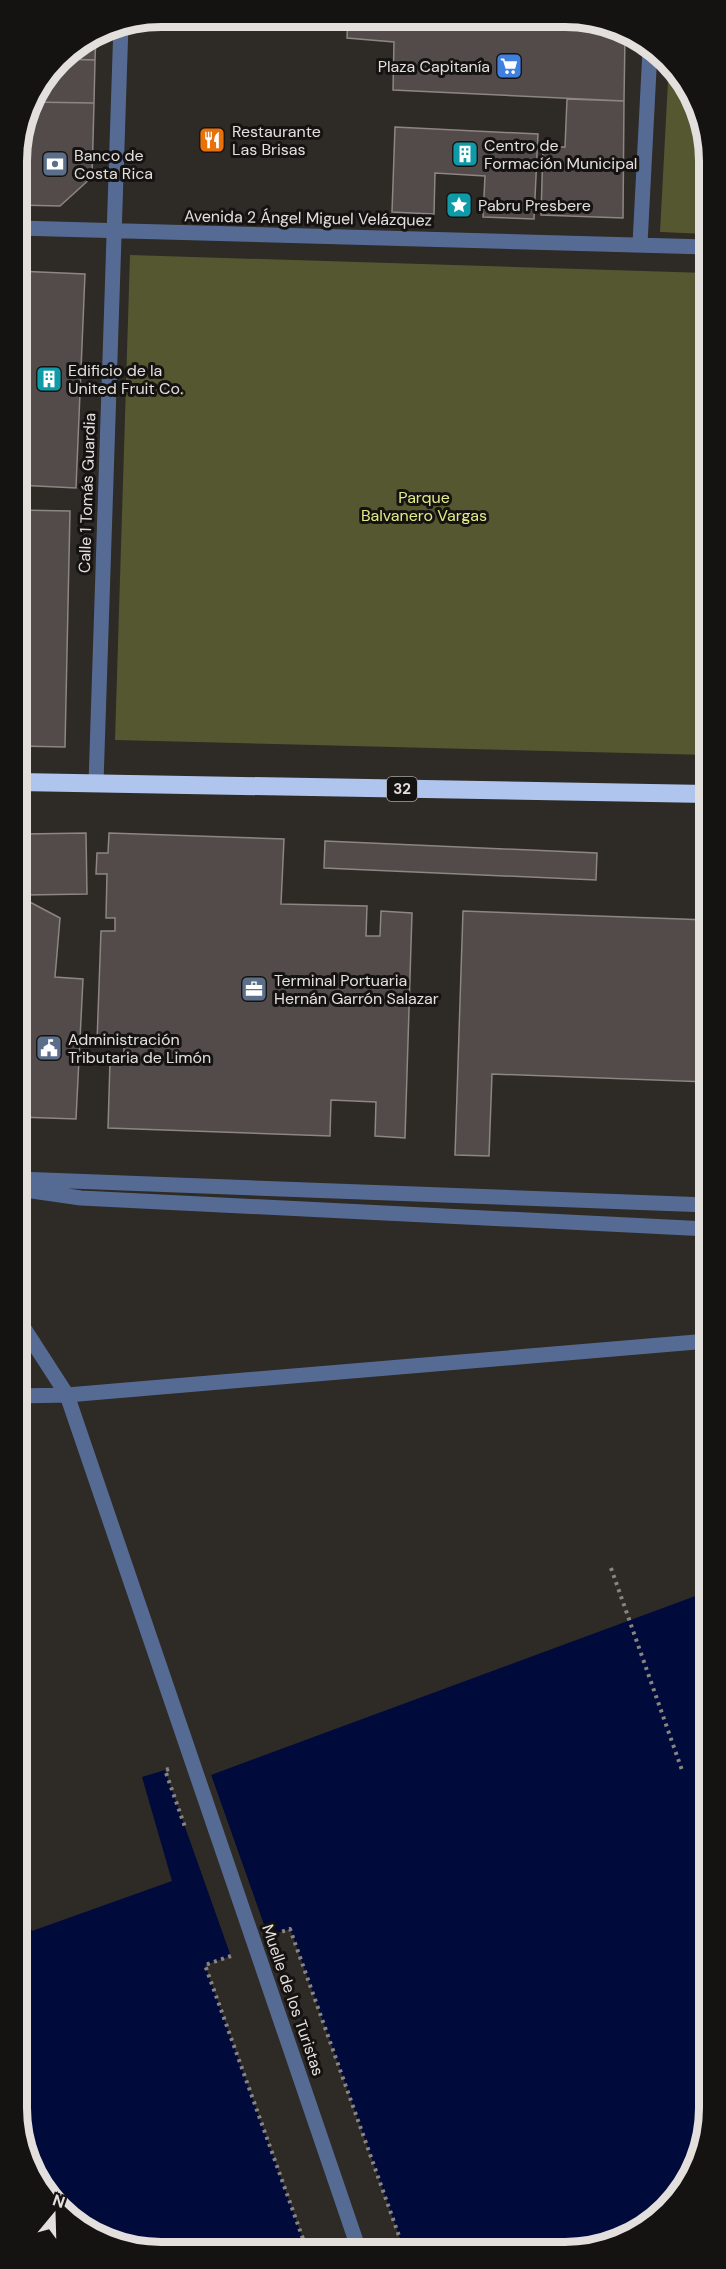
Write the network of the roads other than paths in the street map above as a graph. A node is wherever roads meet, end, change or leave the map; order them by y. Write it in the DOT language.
graph roads {
  1 [pos="121,34"];
  2 [pos="650,58"];
  3 [pos="27,228"];
  4 [pos="113,231"];
  5 [pos="640,244"];
  6 [pos="699,247"];
  7 [pos="27,778"];
  8 [pos="27,782"];
  9 [pos="96,783"];
  10 [pos="699,794"];
  11 [pos="27,1179"];
  12 [pos="27,1190"];
  13 [pos="699,1205"];
  14 [pos="699,1229"];
  15 [pos="27,1333"];
  16 [pos="699,1342"];
  17 [pos="67,1395"];
  18 [pos="27,1396"];
  19 [pos="356,2242"];
  1 -- 4 [label="street, Calle 1 Tomás Guardia"];
  2 -- 5 [label="street"];
  3 -- 4 [label="street, Avenida 2 Ángel Miguel Velázquez"];
  4 -- 5 [label="street, Avenida 2 Ángel Miguel Velázquez"];
  4 -- 9 [label="street, Calle 1 Tomás Guardia"];
  5 -- 6 [label="street, Avenida 2 Ángel Miguel Velázquez"];
  7 -- 9 [label="highway, 32"];
  8 -- 9 [label="highway, 32"];
  9 -- 10 [label="highway, 32"];
  11 -- 13 [label="street"];
  12 -- 14 [label="street"];
  15 -- 17 [label="street, Muelle de los Turistas"];
  16 -- 17 [label="street"];
  17 -- 18 [label="street"];
  17 -- 19 [label="street, Muelle de los Turistas"];
}
